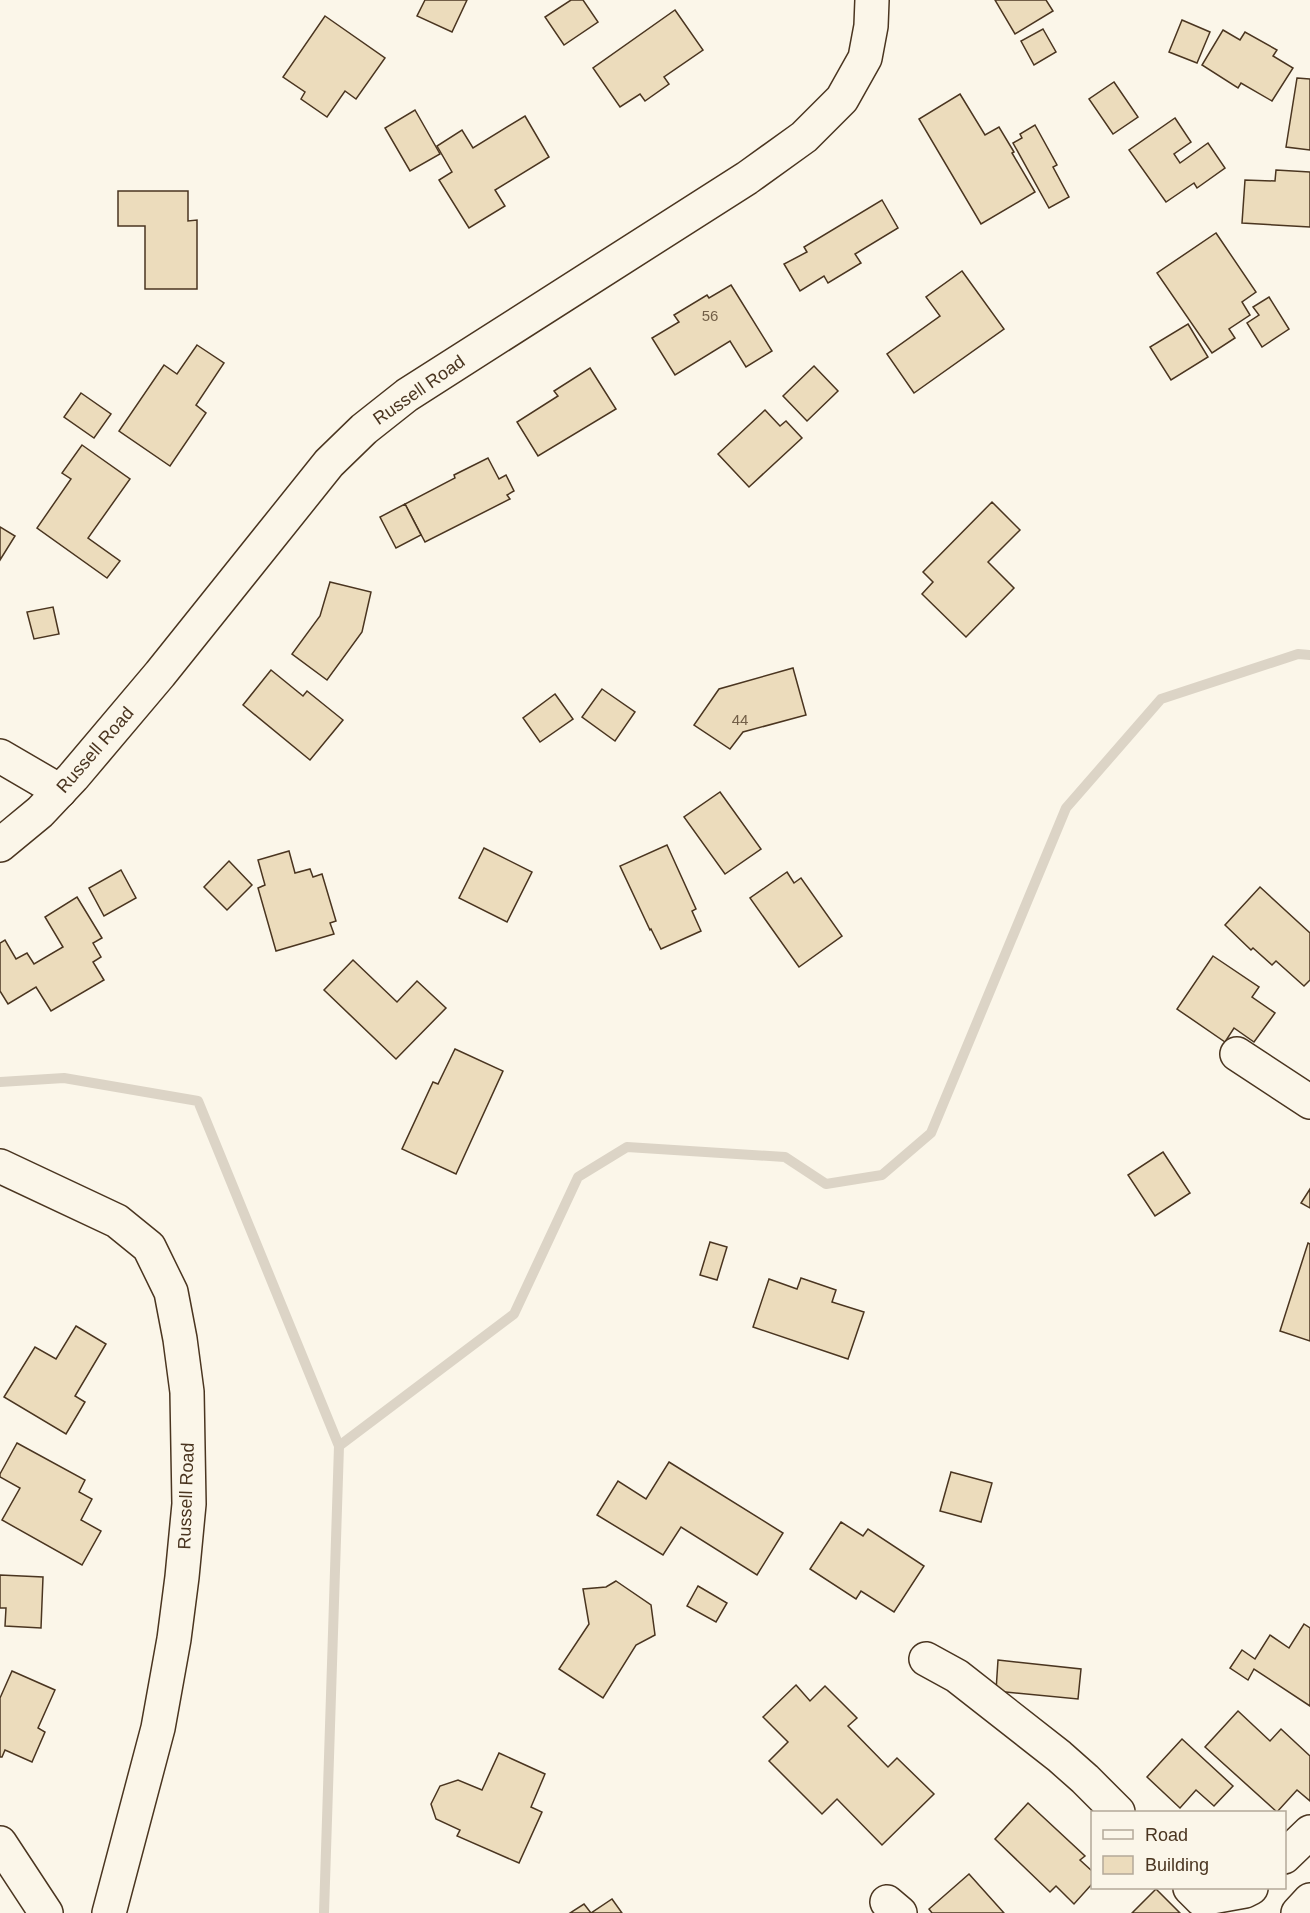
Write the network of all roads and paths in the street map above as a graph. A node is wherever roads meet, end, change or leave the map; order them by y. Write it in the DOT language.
graph roads {
  1 [pos="872,0"];
  2 [pos="0,756"];
  3 [pos="60,791"];
  4 [pos="0,845"];
  5 [pos="1238,1054"];
  6 [pos="1310,1102"];
  7 [pos="0,1166"];
  8 [pos="926,1659"];
  9 [pos="1117,1811"];
  10 [pos="1310,1832"];
  11 [pos="0,1843"];
  12 [pos="1286,1855"];
  13 [pos="1192,1889"];
  14 [pos="1248,1889"];
  15 [pos="1310,1900"];
  16 [pos="46,1913"];
  17 [pos="109,1913"];
  18 [pos="1298,1913"];
  1 -- 3 [label="main road, Russell Road"];
  2 -- 3 [label="main road"];
  3 -- 4 [label="main road, Russell Road"];
  5 -- 6 [label="main road"];
  7 -- 17 [label="main road, Russell Road"];
  8 -- 9 [label="main road"];
  10 -- 12 [label="main road"];
  11 -- 16 [label="main road"];
  13 -- 14 [label="main road"];
  15 -- 18 [label="main road"];
}
